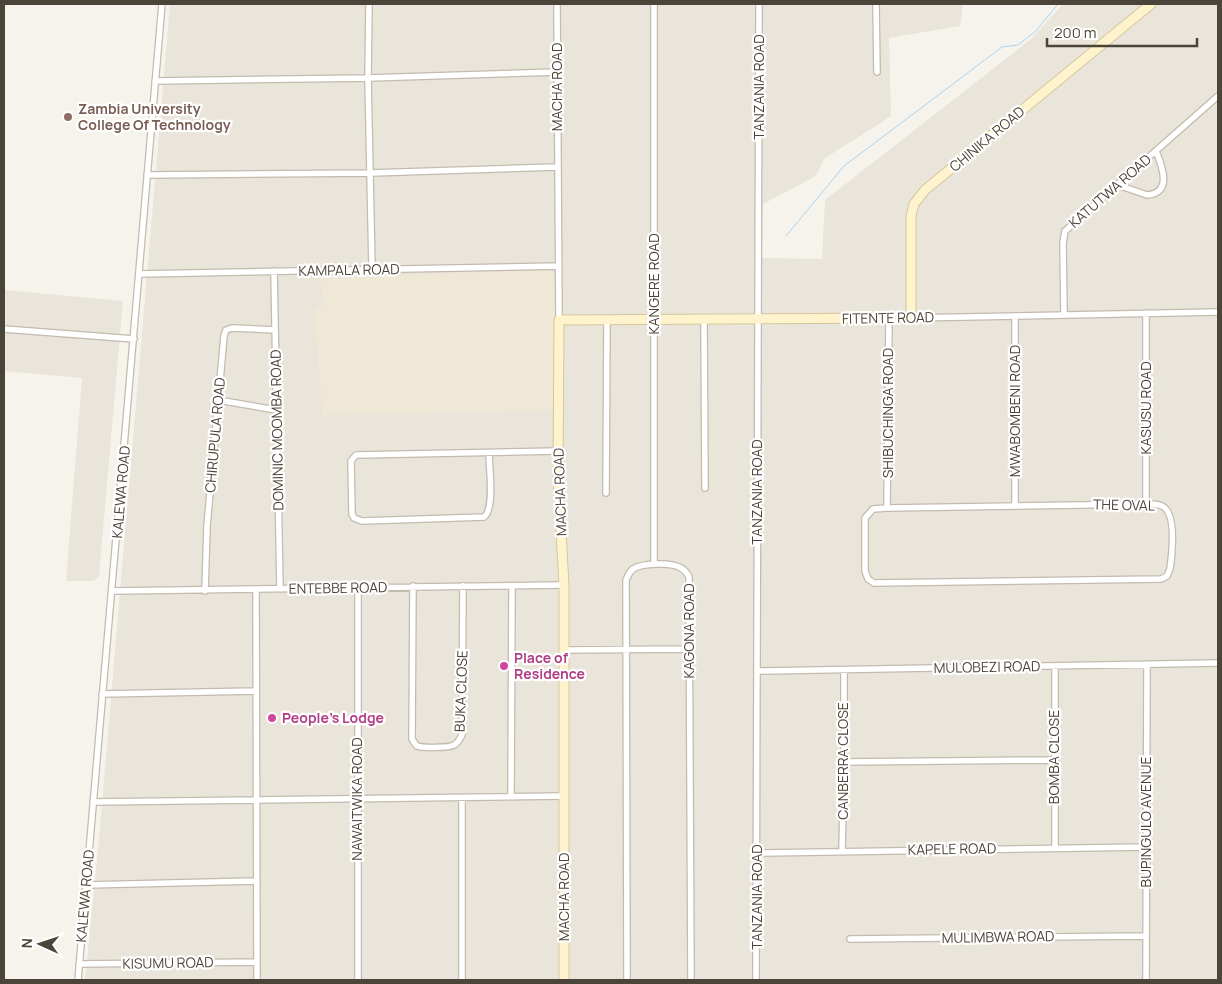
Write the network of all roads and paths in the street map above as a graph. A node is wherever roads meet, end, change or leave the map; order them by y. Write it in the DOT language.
graph roads {
  1 [pos="162,4"];
  2 [pos="369,4"];
  3 [pos="557,4"];
  4 [pos="654,4"];
  5 [pos="759,4"];
  6 [pos="876,4"];
  7 [pos="1151,4"];
  8 [pos="557,72"];
  9 [pos="877,72"];
  10 [pos="368,78"];
  11 [pos="155,81"];
  12 [pos="1218,96"];
  13 [pos="1156,151"];
  14 [pos="557,167"];
  15 [pos="371,173"];
  16 [pos="147,175"];
  17 [pos="1118,185"];
  18 [pos="559,266"];
  19 [pos="372,270"];
  20 [pos="274,271"];
  21 [pos="139,274"];
  22 [pos="1218,312"];
  23 [pos="1146,313"];
  24 [pos="1064,314"];
  25 [pos="1015,316"];
  26 [pos="889,318"];
  27 [pos="911,318"];
  28 [pos="559,320"];
  29 [pos="607,320"];
  30 [pos="654,320"];
  31 [pos="704,320"];
  32 [pos="757,320"];
  33 [pos="4,329"];
  34 [pos="275,330"];
  35 [pos="134,339"];
  36 [pos="218,400"];
  37 [pos="276,410"];
  38 [pos="558,451"];
  39 [pos="489,453"];
  40 [pos="705,488"];
  41 [pos="606,493"];
  42 [pos="1146,504"];
  43 [pos="1015,506"];
  44 [pos="887,508"];
  45 [pos="654,564"];
  46 [pos="564,585"];
  47 [pos="413,586"];
  48 [pos="463,586"];
  49 [pos="512,586"];
  50 [pos="358,588"];
  51 [pos="280,589"];
  52 [pos="256,590"];
  53 [pos="112,591"];
  54 [pos="205,591"];
  55 [pos="689,649"];
  56 [pos="564,650"];
  57 [pos="627,650"];
  58 [pos="1218,663"];
  59 [pos="1147,664"];
  60 [pos="1055,666"];
  61 [pos="844,670"];
  62 [pos="756,671"];
  63 [pos="256,691"];
  64 [pos="102,694"];
  65 [pos="1054,760"];
  66 [pos="844,762"];
  67 [pos="511,796"];
  68 [pos="564,796"];
  69 [pos="462,798"];
  70 [pos="357,799"];
  71 [pos="257,801"];
  72 [pos="94,802"];
  73 [pos="1054,847"];
  74 [pos="1146,847"];
  75 [pos="842,852"];
  76 [pos="758,853"];
  77 [pos="257,881"];
  78 [pos="86,885"];
  79 [pos="1146,936"];
  80 [pos="850,939"];
  81 [pos="257,962"];
  82 [pos="79,964"];
  83 [pos="78,980"];
  84 [pos="257,980"];
  85 [pos="358,980"];
  86 [pos="462,980"];
  87 [pos="564,980"];
  88 [pos="627,980"];
  89 [pos="690,980"];
  90 [pos="756,980"];
  91 [pos="1146,980"];
  1 -- 11 [label="street, KALEWA ROAD"];
  2 -- 10 [label="street"];
  3 -- 8 [label="street, MACHA ROAD"];
  4 -- 30 [label="street, KANGERE ROAD"];
  5 -- 32 [label="street, TANZANIA ROAD"];
  6 -- 9 [label="street"];
  7 -- 27 [label="main road, CHINIKA ROAD"];
  8 -- 10 [label="street"];
  8 -- 14 [label="street, MACHA ROAD"];
  10 -- 11 [label="street"];
  10 -- 15 [label="street"];
  11 -- 16 [label="street, KALEWA ROAD"];
  12 -- 13 [label="street, KATUTWA ROAD"];
  13 -- 17 [label="street, KATUTWA ROAD"];
  13 -- 17 [label="street"];
  14 -- 15 [label="street"];
  14 -- 18 [label="street, MACHA ROAD"];
  15 -- 16 [label="street"];
  15 -- 19 [label="street"];
  16 -- 21 [label="street, KALEWA ROAD"];
  17 -- 24 [label="street, KATUTWA ROAD"];
  18 -- 19 [label="street, KAMPALA ROAD"];
  18 -- 28 [label="street, MACHA ROAD"];
  19 -- 20 [label="street, KAMPALA ROAD"];
  20 -- 21 [label="street, KAMPALA ROAD"];
  20 -- 34 [label="street, DOMINIC MOOMBA ROAD"];
  21 -- 35 [label="street, KALEWA ROAD"];
  22 -- 23 [label="street, FITENTE ROAD"];
  23 -- 24 [label="street, FITENTE ROAD"];
  23 -- 42 [label="street, KASUSU ROAD"];
  24 -- 25 [label="street, FITENTE ROAD"];
  25 -- 27 [label="street, FITENTE ROAD"];
  25 -- 43 [label="street, MWABOMBENI ROAD"];
  26 -- 27 [label="main road, FITENTE ROAD"];
  26 -- 32 [label="main road, FITENTE ROAD"];
  26 -- 44 [label="street, SHIBUCHINGA ROAD"];
  28 -- 29 [label="main road, FITENTE ROAD"];
  28 -- 38 [label="main road, MACHA ROAD"];
  29 -- 30 [label="main road, FITENTE ROAD"];
  29 -- 41 [label="street"];
  30 -- 31 [label="main road, FITENTE ROAD"];
  30 -- 45 [label="street, KANGERE ROAD"];
  31 -- 32 [label="main road, FITENTE ROAD"];
  31 -- 40 [label="street"];
  32 -- 62 [label="street, TANZANIA ROAD"];
  33 -- 35 [label="street"];
  34 -- 36 [label="street, CHIRUPULA ROAD"];
  34 -- 37 [label="street, DOMINIC MOOMBA ROAD"];
  35 -- 53 [label="street, KALEWA ROAD"];
  36 -- 37 [label="street"];
  36 -- 54 [label="street, CHIRUPULA ROAD"];
  37 -- 51 [label="street, DOMINIC MOOMBA ROAD"];
  38 -- 39 [label="street"];
  38 -- 46 [label="main road, MACHA ROAD"];
  39 -- 39 [label="street"];
  42 -- 43 [label="street, THE OVAL"];
  42 -- 44 [label="street, THE OVAL"];
  43 -- 44 [label="street, THE OVAL"];
  45 -- 55 [label="street, KAGONA ROAD"];
  45 -- 57 [label="street, KAGONA ROAD"];
  46 -- 49 [label="street, ENTEBBE ROAD"];
  46 -- 56 [label="main road, MACHA ROAD"];
  47 -- 48 [label="street, ENTEBBE ROAD"];
  47 -- 48 [label="street, BUKA CLOSE"];
  47 -- 50 [label="street, ENTEBBE ROAD"];
  48 -- 49 [label="street, ENTEBBE ROAD"];
  49 -- 67 [label="street"];
  50 -- 51 [label="street, ENTEBBE ROAD"];
  50 -- 70 [label="street, NAWAITWIKA ROAD"];
  51 -- 52 [label="street, ENTEBBE ROAD"];
  52 -- 54 [label="street, ENTEBBE ROAD"];
  52 -- 63 [label="street"];
  53 -- 54 [label="street, ENTEBBE ROAD"];
  53 -- 64 [label="street, KALEWA ROAD"];
  55 -- 57 [label="street"];
  55 -- 89 [label="street, KAGONA ROAD"];
  56 -- 57 [label="street"];
  56 -- 68 [label="main road, MACHA ROAD"];
  57 -- 88 [label="street, KAGONA ROAD"];
  58 -- 59 [label="street, MULOBEZI ROAD"];
  59 -- 60 [label="street, MULOBEZI ROAD"];
  59 -- 74 [label="street, BUPINGULO AVENUE"];
  60 -- 61 [label="street, MULOBEZI ROAD"];
  60 -- 65 [label="street, BOMBA CLOSE"];
  61 -- 62 [label="street, MULOBEZI ROAD"];
  61 -- 66 [label="street, CANBERRA CLOSE"];
  62 -- 76 [label="street, TANZANIA ROAD"];
  63 -- 64 [label="street"];
  63 -- 71 [label="street"];
  64 -- 72 [label="street, KALEWA ROAD"];
  65 -- 66 [label="street"];
  65 -- 73 [label="street, BOMBA CLOSE"];
  66 -- 75 [label="street, CANBERRA CLOSE"];
  67 -- 68 [label="street"];
  67 -- 69 [label="street"];
  68 -- 87 [label="main road, MACHA ROAD"];
  69 -- 70 [label="street"];
  69 -- 86 [label="street"];
  70 -- 71 [label="street"];
  70 -- 85 [label="street, NAWAITWIKA ROAD"];
  71 -- 72 [label="street"];
  71 -- 77 [label="street"];
  72 -- 78 [label="street, KALEWA ROAD"];
  73 -- 74 [label="street, KAPELE ROAD"];
  73 -- 75 [label="street, KAPELE ROAD"];
  74 -- 79 [label="street, BUPINGULO AVENUE"];
  75 -- 76 [label="street, KAPELE ROAD"];
  76 -- 90 [label="street, TANZANIA ROAD"];
  77 -- 78 [label="street"];
  77 -- 81 [label="street"];
  78 -- 82 [label="street, KALEWA ROAD"];
  79 -- 80 [label="street, MULIMBWA ROAD"];
  79 -- 91 [label="street, BUPINGULO AVENUE"];
  81 -- 82 [label="street, KISUMU ROAD"];
  81 -- 84 [label="street"];
  82 -- 83 [label="street, KALEWA ROAD"];
}
